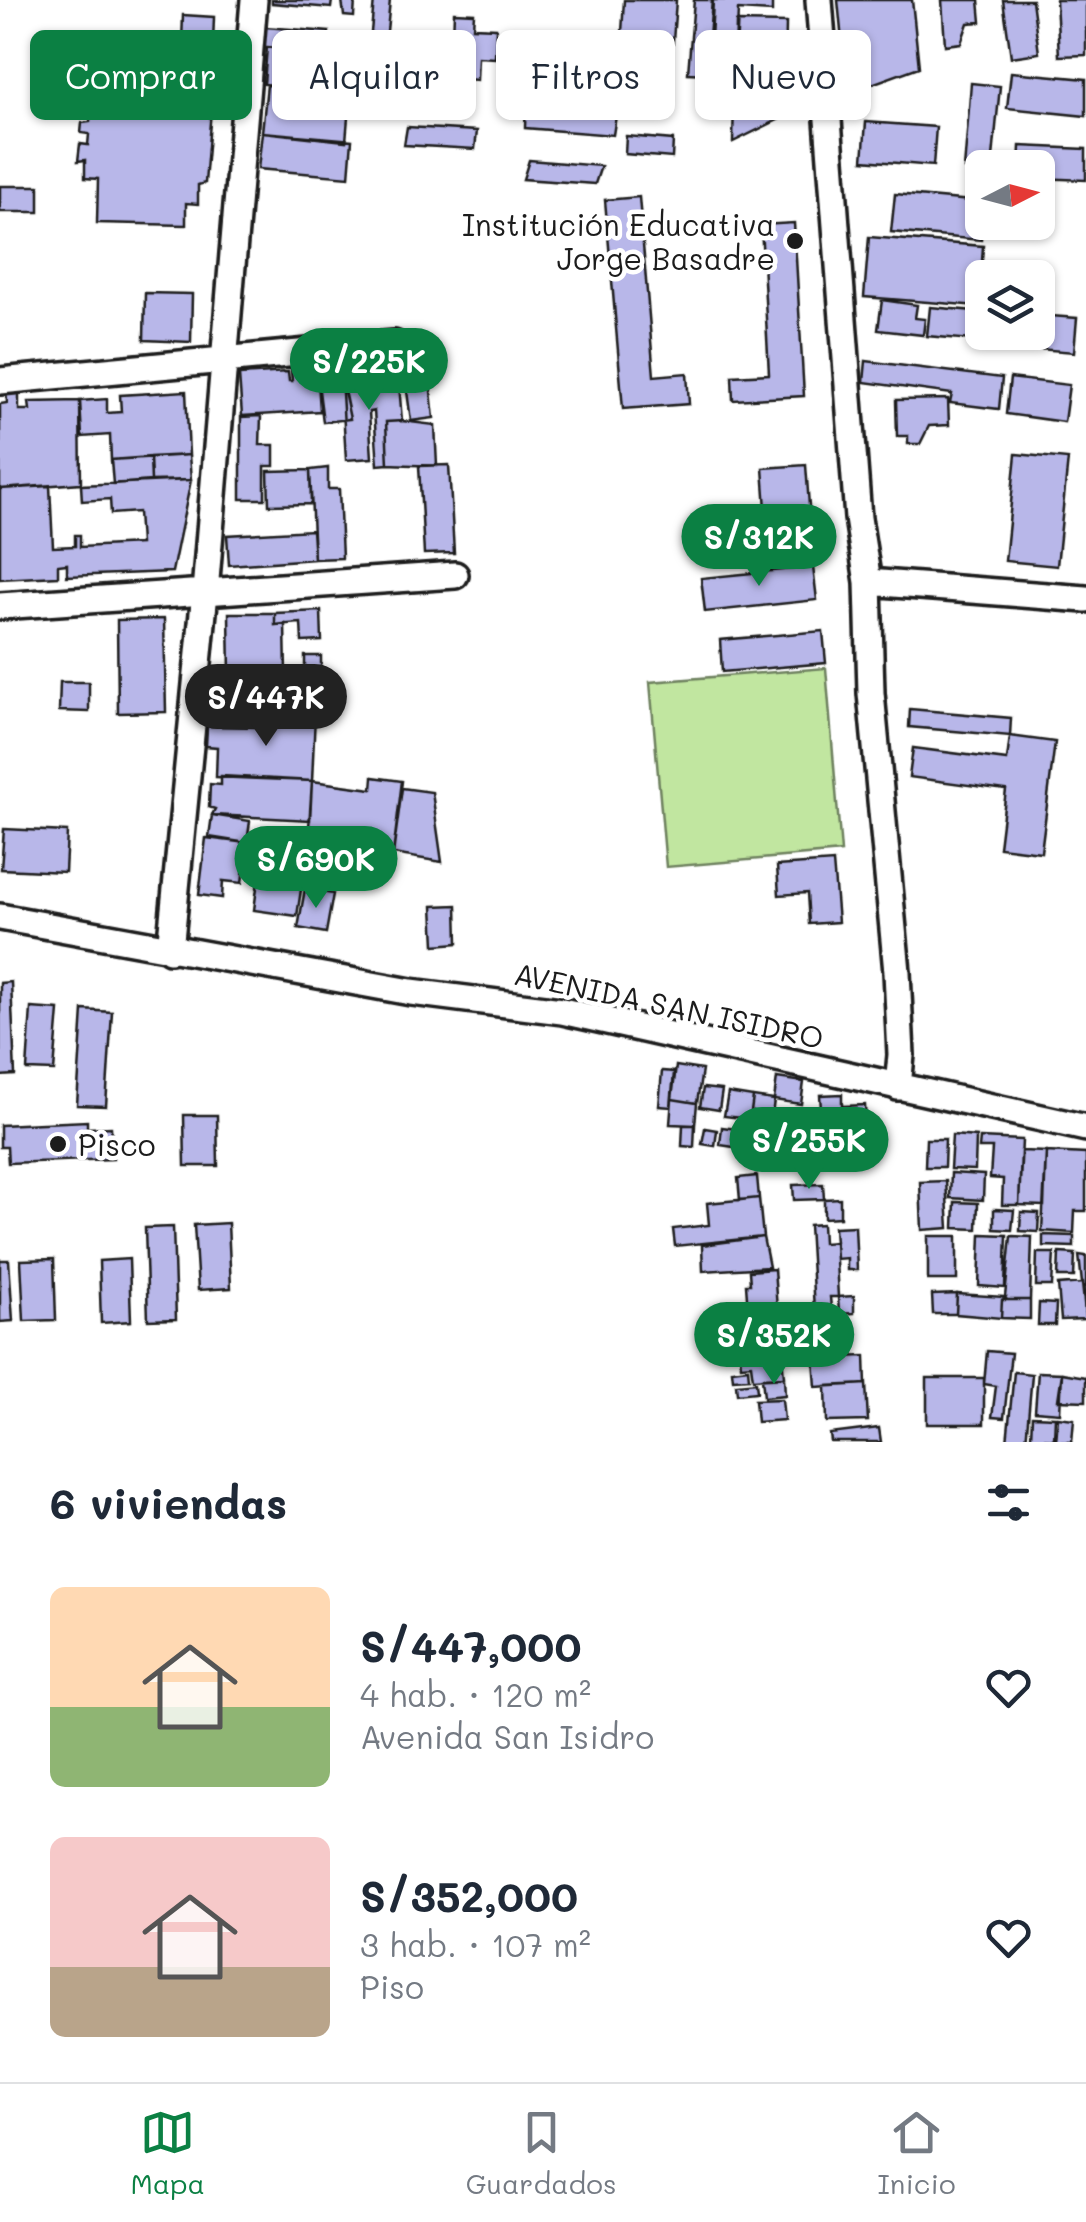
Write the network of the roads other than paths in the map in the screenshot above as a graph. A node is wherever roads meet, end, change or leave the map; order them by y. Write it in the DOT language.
graph roads {
  1 [pos="254,0"];
  2 [pos="819,0"];
  3 [pos="394,344"];
  4 [pos="224,360"];
  5 [pos="0,381"];
  6 [pos="455,575"];
  7 [pos="868,582"];
  8 [pos="205,592"];
  9 [pos="1086,598"];
  10 [pos="0,606"];
  11 [pos="0,917"];
  12 [pos="170,950"];
  13 [pos="898,1087"];
  14 [pos="1086,1128"];
  1 -- 4 [label="street"];
  2 -- 7 [label="street"];
  3 -- 4 [label="street"];
  4 -- 5 [label="street"];
  4 -- 8 [label="street"];
  6 -- 8 [label="street"];
  7 -- 9 [label="street"];
  7 -- 13 [label="street"];
  8 -- 10 [label="street"];
  8 -- 12 [label="street"];
  11 -- 12 [label="street, AVENIDA SAN ISIDRO"];
  12 -- 13 [label="street, AVENIDA SAN ISIDRO"];
  13 -- 14 [label="street, AVENIDA SAN ISIDRO"];
}
